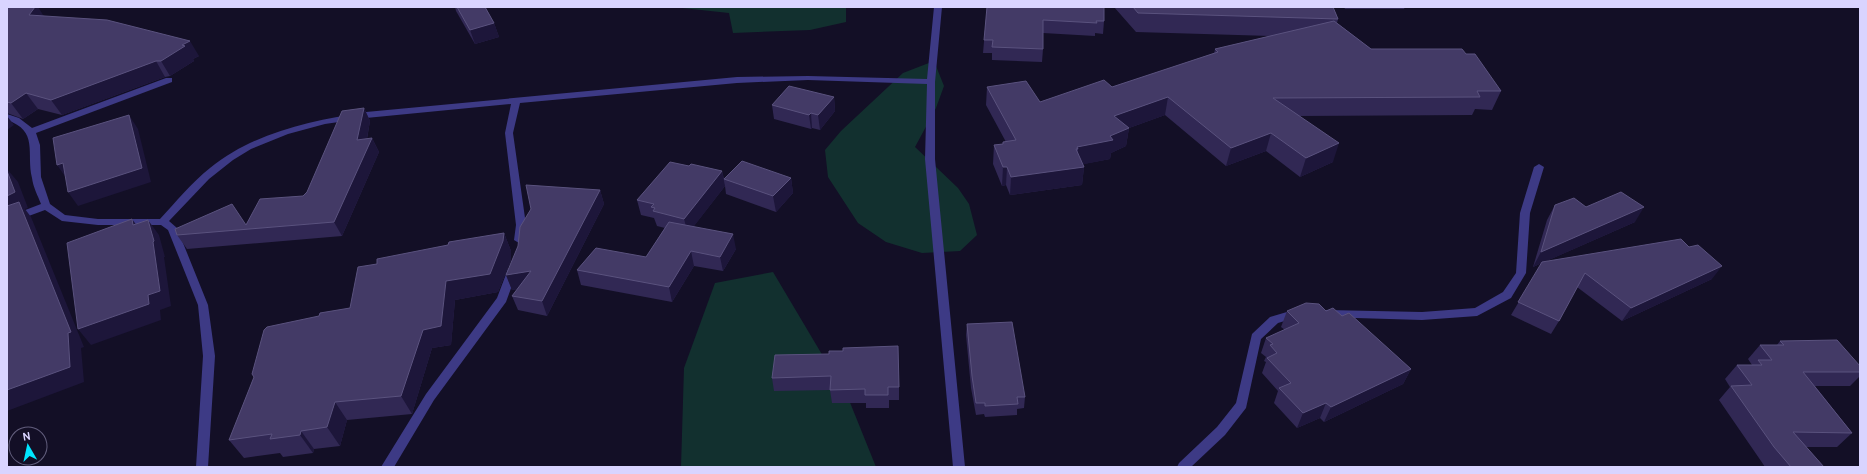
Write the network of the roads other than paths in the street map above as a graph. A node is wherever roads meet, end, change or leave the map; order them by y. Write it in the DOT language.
graph roads {
  1 [pos="938,7"];
  2 [pos="169,80"];
  3 [pos="931,82"];
  4 [pos="516,100"];
  5 [pos="7,117"];
  6 [pos="31,132"];
  7 [pos="1539,167"];
  8 [pos="46,206"];
  9 [pos="7,221"];
  10 [pos="163,222"];
  11 [pos="202,467"];
  12 [pos="388,467"];
  13 [pos="959,467"];
  14 [pos="1183,467"];
  1 -- 3 [label="street"];
  2 -- 6 [label="street"];
  3 -- 4 [label="street"];
  3 -- 13 [label="street"];
  4 -- 10 [label="street"];
  4 -- 12 [label="street"];
  5 -- 6 [label="street"];
  6 -- 8 [label="street"];
  7 -- 14 [label="street"];
  8 -- 9 [label="street"];
  8 -- 10 [label="street"];
  10 -- 11 [label="street"];
}
